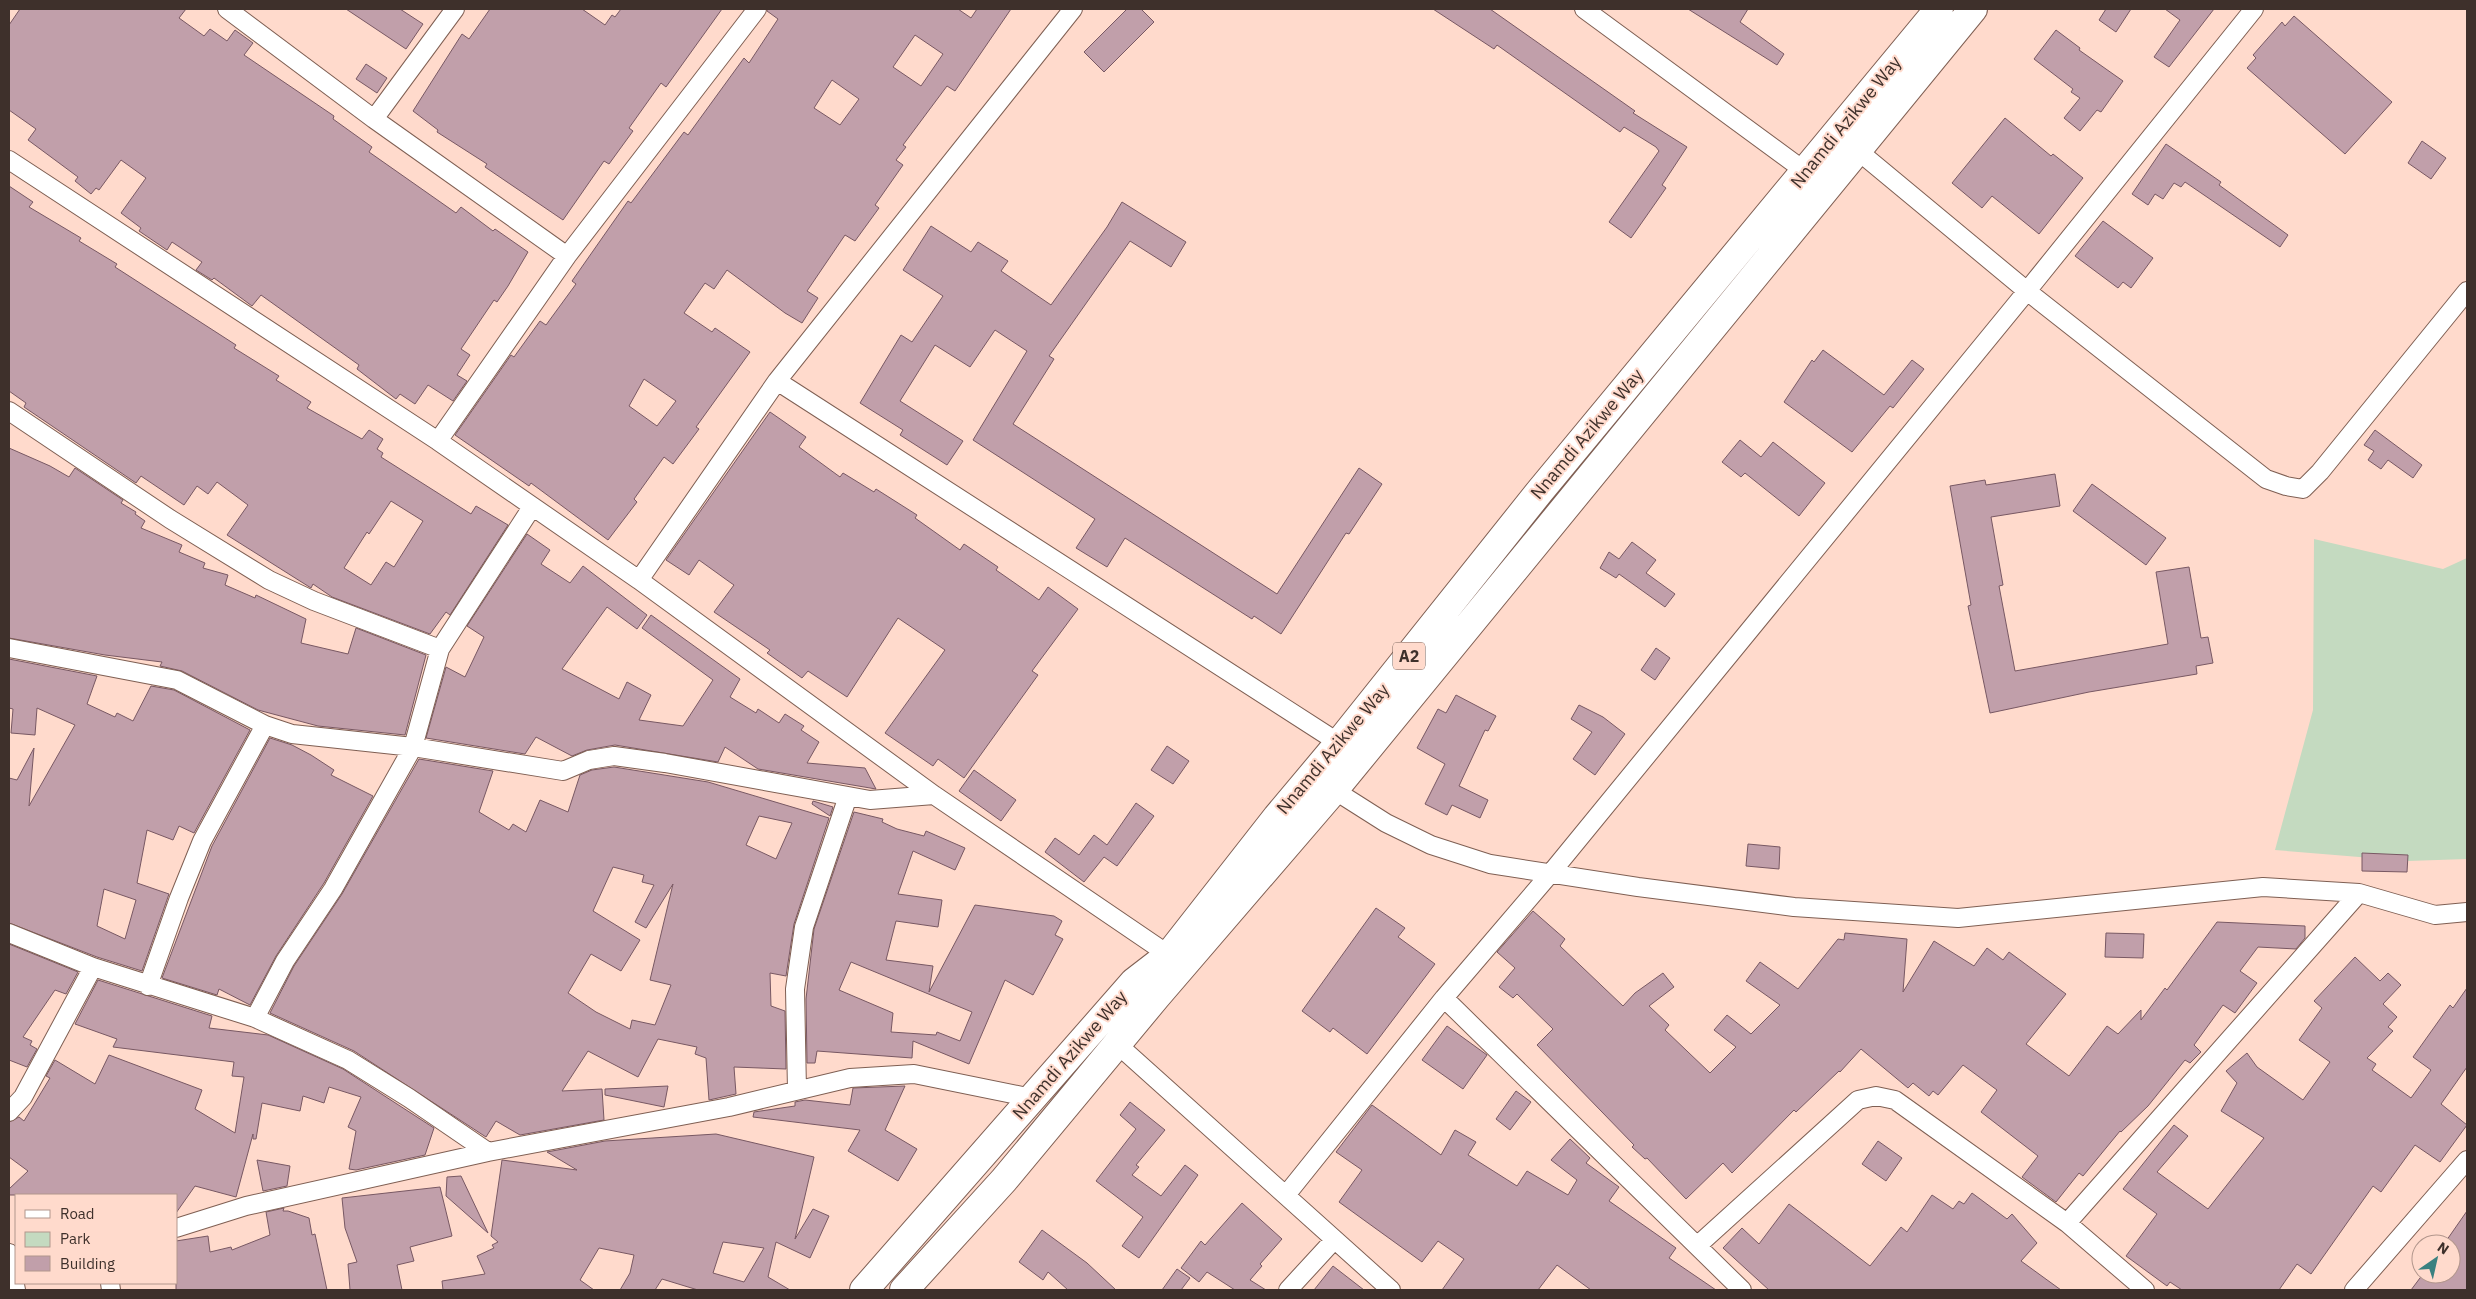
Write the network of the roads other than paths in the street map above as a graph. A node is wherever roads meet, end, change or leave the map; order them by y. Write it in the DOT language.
graph roads {
  1 [pos="227,9"];
  2 [pos="455,9"];
  3 [pos="757,9"];
  4 [pos="1073,9"];
  5 [pos="1584,9"];
  6 [pos="1939,9"];
  7 [pos="1973,9"];
  8 [pos="2254,9"];
  9 [pos="374,119"];
  10 [pos="1857,150"];
  11 [pos="9,160"];
  12 [pos="1806,172"];
  13 [pos="567,256"];
  14 [pos="2027,291"];
  15 [pos="2467,291"];
  16 [pos="777,381"];
  17 [pos="9,411"];
  18 [pos="438,440"];
  19 [pos="532,507"];
  20 [pos="639,580"];
  21 [pos="9,648"];
  22 [pos="440,649"];
  23 [pos="265,725"];
  24 [pos="1339,743"];
  25 [pos="413,747"];
  26 [pos="1334,790"];
  27 [pos="934,795"];
  28 [pos="848,796"];
  29 [pos="1550,874"];
  30 [pos="2359,893"];
  31 [pos="2467,912"];
  32 [pos="9,933"];
  33 [pos="1169,955"];
  34 [pos="93,967"];
  35 [pos="148,986"];
  36 [pos="1444,998"];
  37 [pos="255,1018"];
  38 [pos="1117,1044"];
  39 [pos="797,1090"];
  40 [pos="1032,1098"];
  41 [pos="9,1112"];
  42 [pos="488,1152"];
  43 [pos="2467,1160"];
  44 [pos="1286,1195"];
  45 [pos="2067,1223"];
  46 [pos="178,1227"];
  47 [pos="1334,1240"];
  48 [pos="1697,1246"];
  49 [pos="9,1253"];
  50 [pos="14,1276"];
  51 [pos="864,1290"];
  52 [pos="904,1290"];
  53 [pos="1288,1290"];
  54 [pos="1391,1290"];
  55 [pos="1742,1290"];
  56 [pos="2145,1290"];
  57 [pos="2354,1290"];
  1 -- 9 [label="street"];
  2 -- 9 [label="street"];
  3 -- 13 [label="street"];
  4 -- 16 [label="street"];
  5 -- 12 [label="street"];
  6 -- 12 [label="highway, Nnamdi Azikwe Way / A2"];
  7 -- 10 [label="highway, Nnamdi Azikwe Way / A2"];
  8 -- 14 [label="street"];
  9 -- 13 [label="street"];
  10 -- 14 [label="street"];
  10 -- 26 [label="highway, Nnamdi Azikwe Way / A2"];
  11 -- 18 [label="street"];
  12 -- 24 [label="highway, Nnamdi Azikwe Way / A2"];
  13 -- 18 [label="street"];
  14 -- 15 [label="street"];
  14 -- 29 [label="street"];
  16 -- 20 [label="street"];
  16 -- 24 [label="street"];
  17 -- 22 [label="street"];
  18 -- 19 [label="street"];
  19 -- 20 [label="street"];
  19 -- 22 [label="street"];
  20 -- 27 [label="street"];
  21 -- 23 [label="street"];
  22 -- 25 [label="street"];
  23 -- 25 [label="street"];
  23 -- 35 [label="street"];
  24 -- 33 [label="highway, Nnamdi Azikwe Way / A2"];
  25 -- 28 [label="street"];
  25 -- 37 [label="street"];
  26 -- 29 [label="street"];
  26 -- 38 [label="highway, Nnamdi Azikwe Way / A2"];
  27 -- 28 [label="street"];
  27 -- 33 [label="street"];
  28 -- 39 [label="street"];
  29 -- 30 [label="street"];
  29 -- 36 [label="street"];
  30 -- 31 [label="street"];
  30 -- 45 [label="street"];
  32 -- 34 [label="street"];
  33 -- 40 [label="highway, Nnamdi Azikwe Way / A2"];
  34 -- 35 [label="street"];
  34 -- 41 [label="street"];
  35 -- 37 [label="street"];
  36 -- 44 [label="street"];
  36 -- 48 [label="street"];
  37 -- 42 [label="street"];
  38 -- 44 [label="street"];
  38 -- 52 [label="highway, Nnamdi Azikwe Way / A2"];
  39 -- 40 [label="street"];
  39 -- 42 [label="street"];
  40 -- 51 [label="highway, Nnamdi Azikwe Way / A2"];
  42 -- 46 [label="street"];
  43 -- 57 [label="street"];
  44 -- 47 [label="street"];
  45 -- 48 [label="street"];
  45 -- 56 [label="street"];
  47 -- 53 [label="street"];
  47 -- 54 [label="street"];
  48 -- 55 [label="street"];
  49 -- 50 [label="street"];
}
